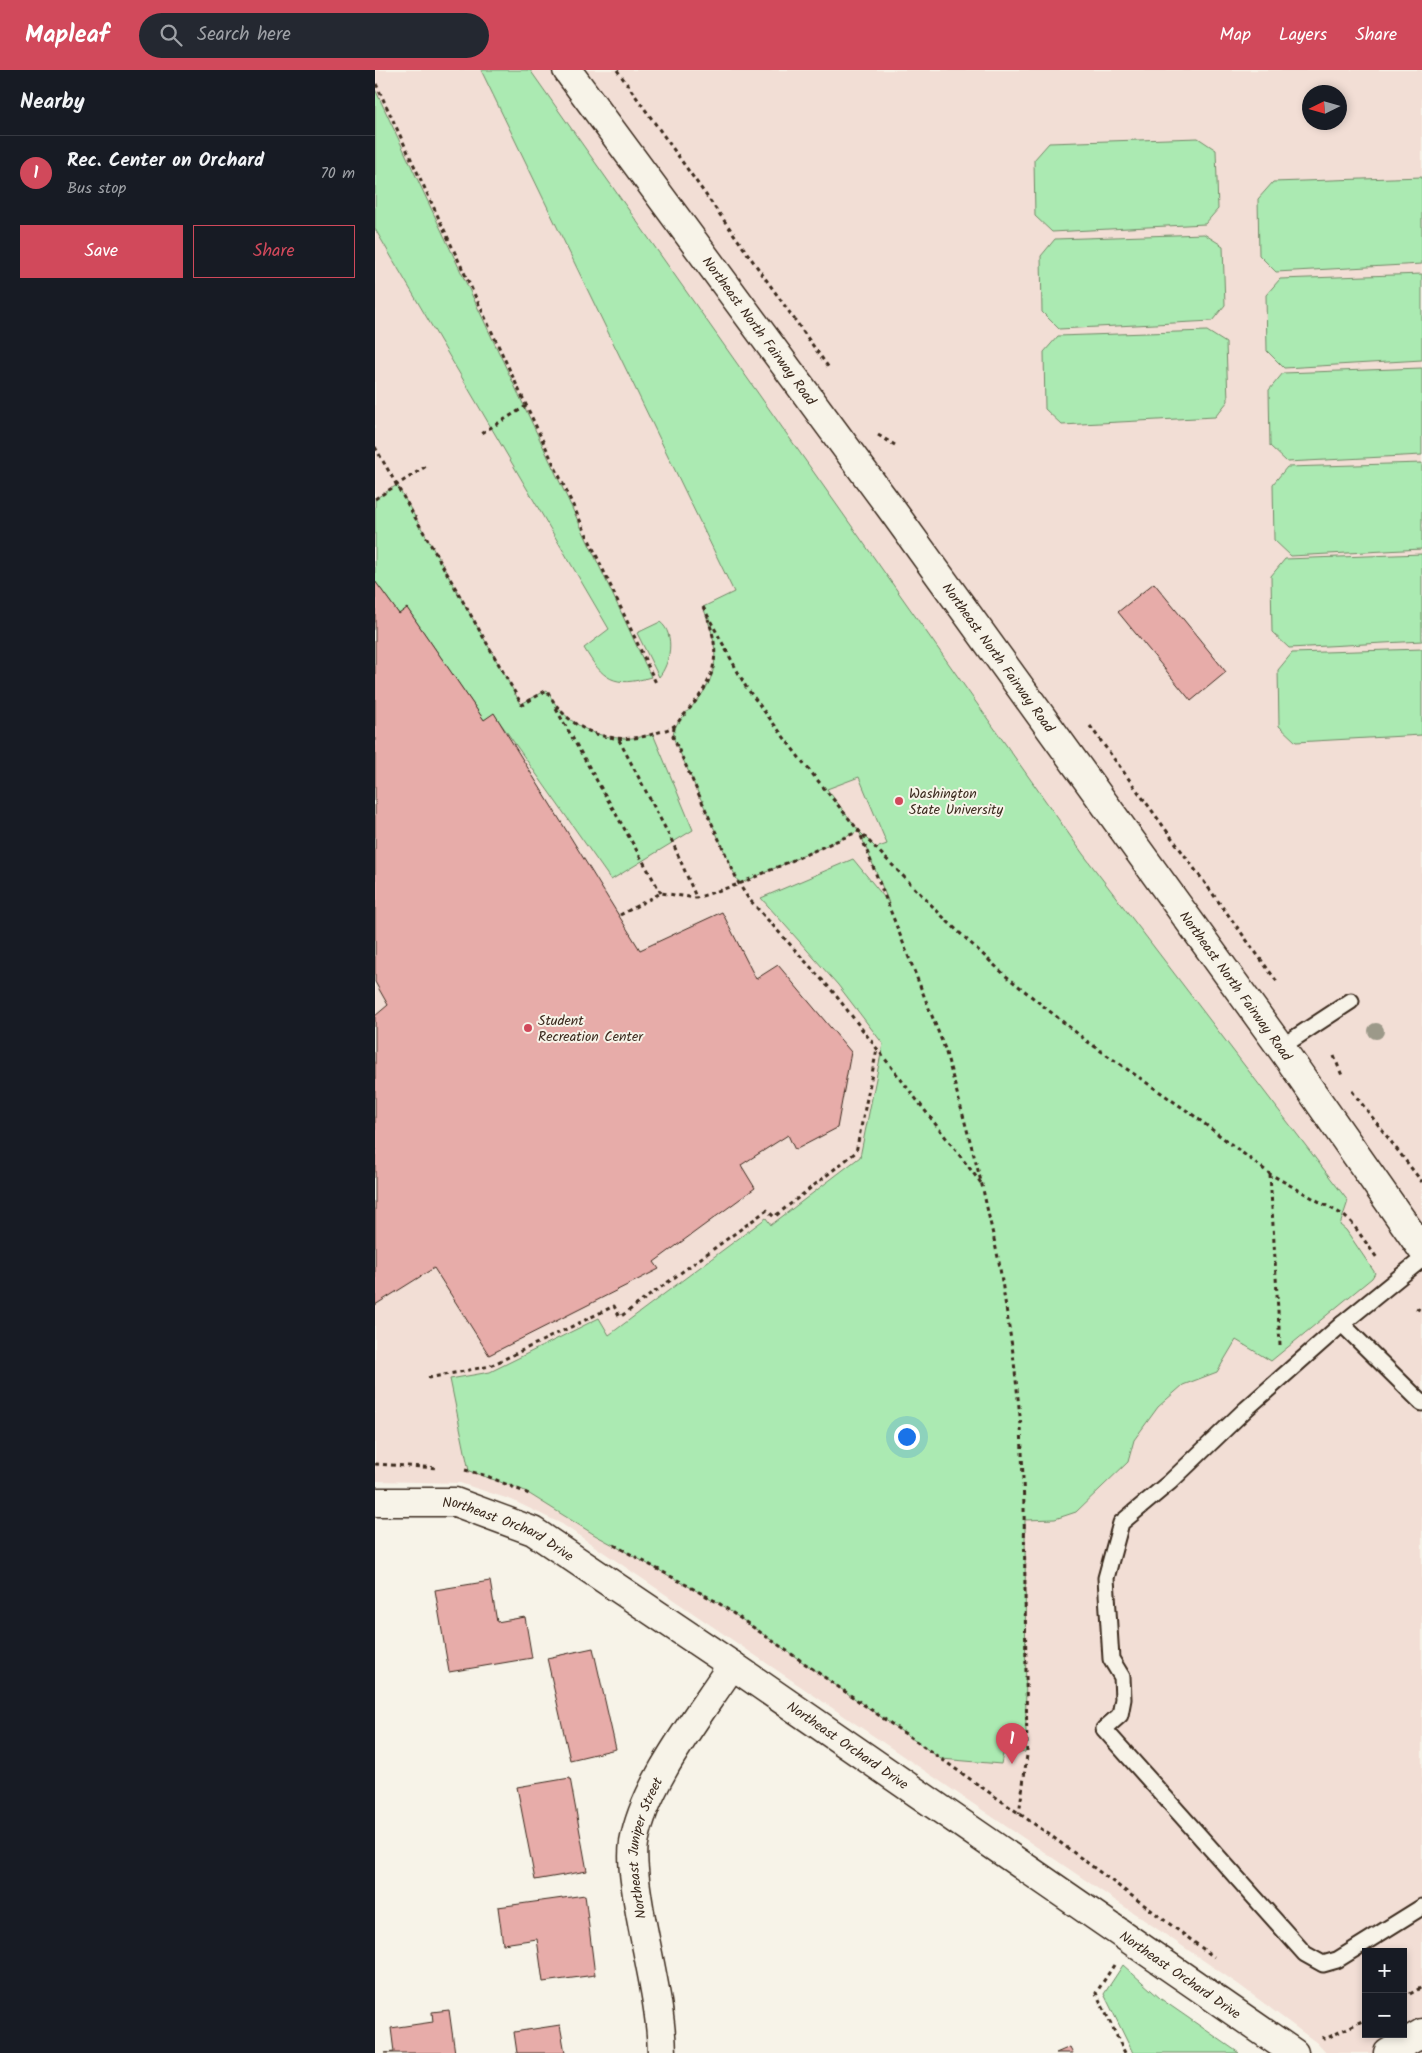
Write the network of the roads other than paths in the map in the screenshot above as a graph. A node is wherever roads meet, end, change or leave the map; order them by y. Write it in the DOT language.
graph roads {
  1 [pos="567,70"];
  2 [pos="1351,1001"];
  3 [pos="1281,1047"];
  4 [pos="1422,1249"];
  5 [pos="1422,1259"];
  6 [pos="1342,1324"];
  7 [pos="1422,1403"];
  8 [pos="375,1502"];
  9 [pos="732,1665"];
  10 [pos="1422,1907"];
  11 [pos="1422,2033"];
  12 [pos="661,2053"];
  13 [pos="1294,2053"];
  14 [pos="1388,2053"];
  1 -- 3 [label="street, Northeast North Fairway Road"];
  2 -- 3 [label="lane"];
  3 -- 4 [label="street, Northeast North Fairway Road"];
  5 -- 6 [label="lane"];
  6 -- 7 [label="lane"];
  6 -- 10 [label="lane"];
  8 -- 9 [label="street, Northeast Orchard Drive"];
  9 -- 12 [label="street, Northeast Juniper Street"];
  9 -- 13 [label="street, Northeast Orchard Drive"];
  11 -- 14 [label="street"];
}
